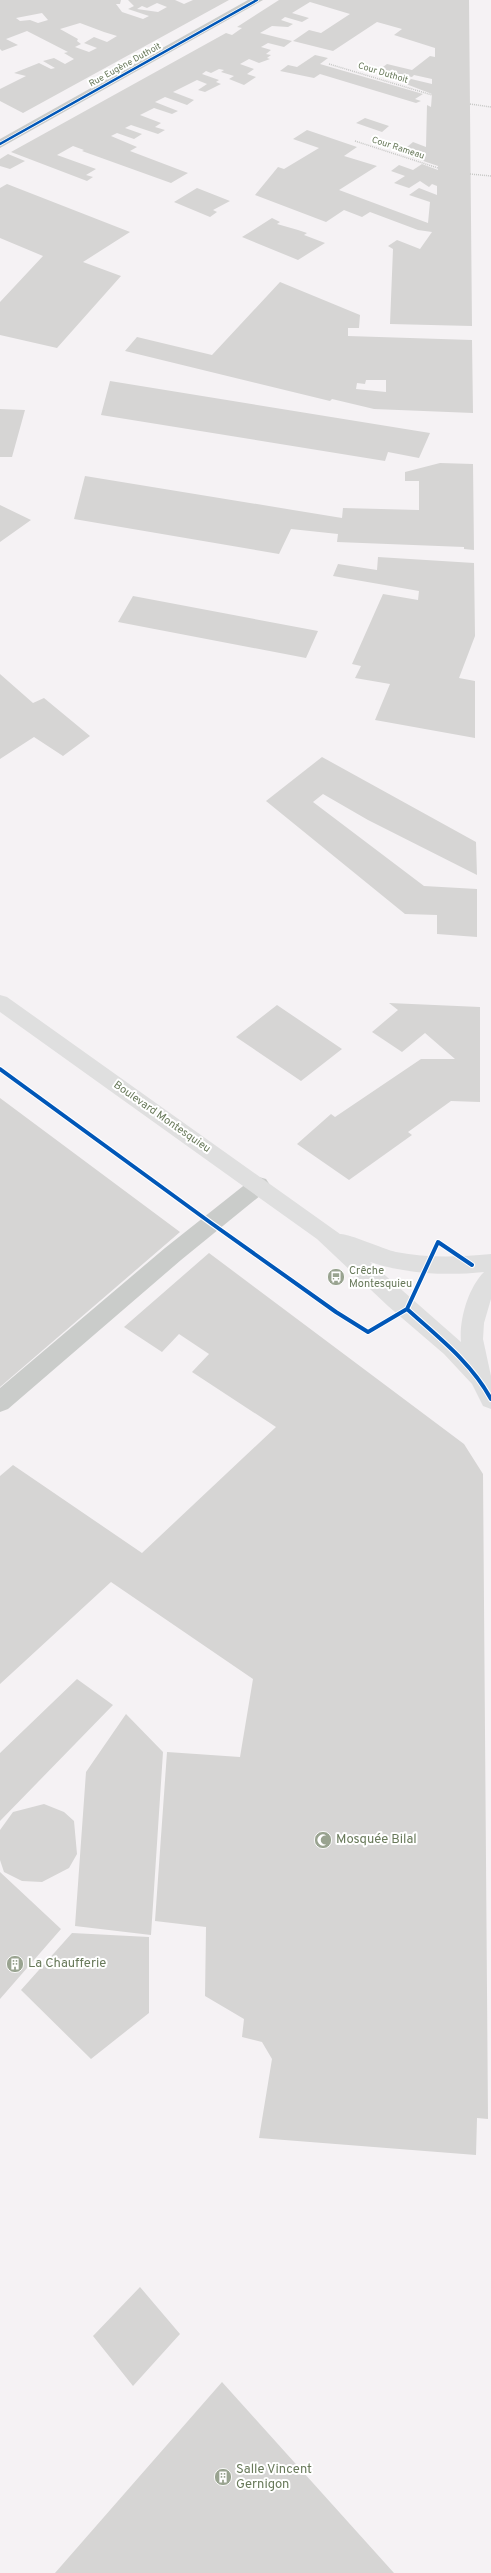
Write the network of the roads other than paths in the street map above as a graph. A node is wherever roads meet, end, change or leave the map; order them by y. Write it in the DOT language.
graph roads {
  1 [pos="257,0"];
  2 [pos="0,144"];
  3 [pos="0,1002"];
  4 [pos="259,1185"];
  5 [pos="325,1233"];
  6 [pos="491,1263"];
  7 [pos="491,1279"];
  8 [pos="480,1378"];
  9 [pos="491,1399"];
  10 [pos="0,1402"];
  1 -- 2 [label="street, Rue Eugène Duthoit"];
  3 -- 4 [label="main road, Boulevard Montesquieu"];
  4 -- 5 [label="main road, Boulevard Montesquieu"];
  4 -- 10 [label="street"];
  5 -- 6 [label="main road, Boulevard Montesquieu"];
  5 -- 8 [label="main road, Boulevard Montesquieu"];
  7 -- 8 [label="main road"];
  8 -- 9 [label="main road"];
}
